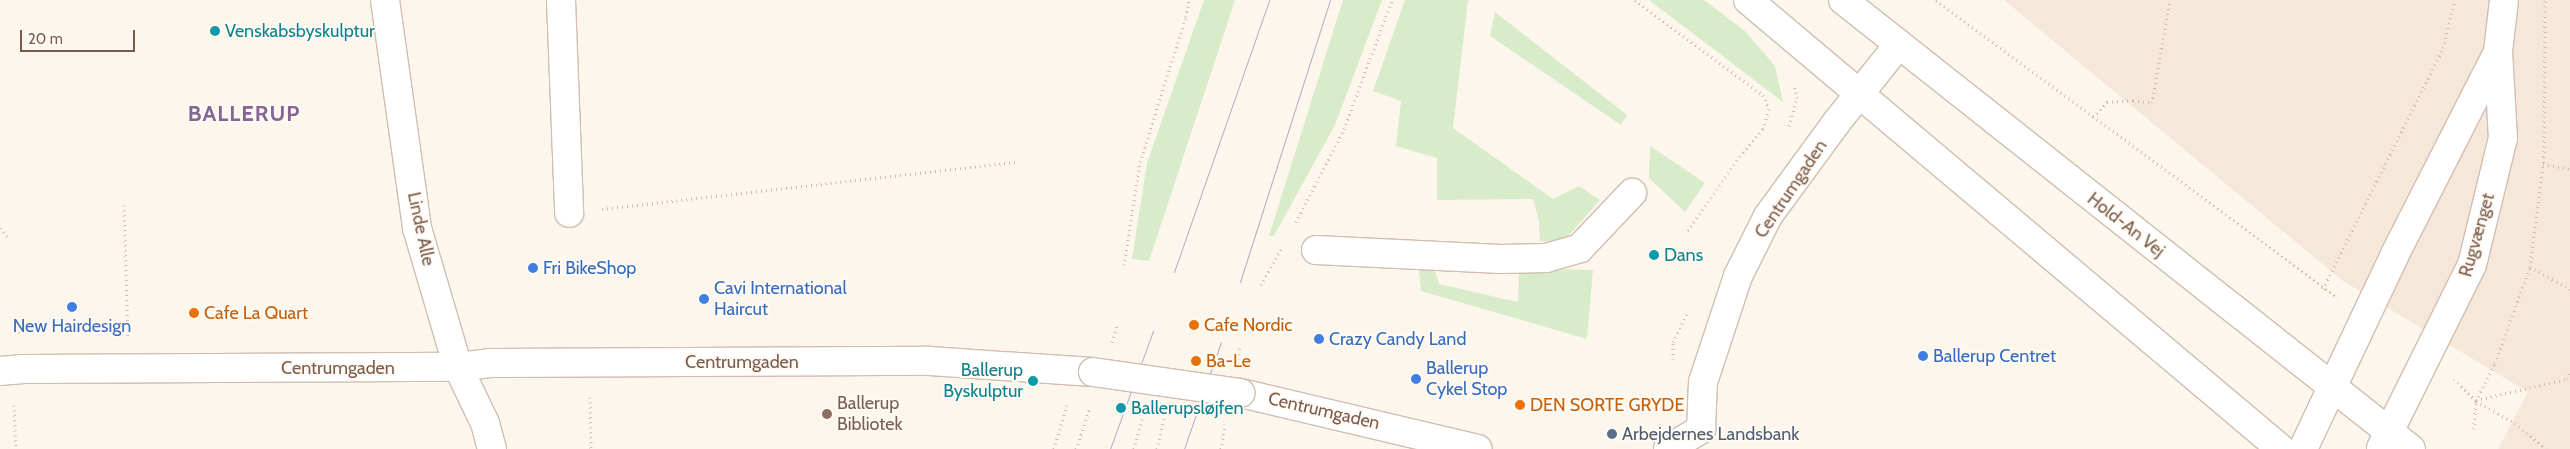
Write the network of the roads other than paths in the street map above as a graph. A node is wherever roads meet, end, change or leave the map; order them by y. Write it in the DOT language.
graph roads {
  1 [pos="385,0"];
  2 [pos="561,0"];
  3 [pos="1748,0"];
  4 [pos="1843,0"];
  5 [pos="2504,0"];
  6 [pos="1899,44"];
  7 [pos="2498,52"];
  8 [pos="1858,94"];
  9 [pos="1632,193"];
  10 [pos="569,213"];
  11 [pos="1316,250"];
  12 [pos="458,368"];
  13 [pos="7,371"];
  14 [pos="2332,387"];
  15 [pos="2394,444"];
  16 [pos="492,449"];
  17 [pos="1477,449"];
  18 [pos="1668,449"];
  19 [pos="2281,449"];
  20 [pos="2303,449"];
  1 -- 12 [label="street, Linde Alle"];
  2 -- 10 [label="street"];
  3 -- 8 [label="street"];
  4 -- 6 [label="street, Hold-An Vej"];
  5 -- 7 [label="street, Rugvænget"];
  6 -- 8 [label="street, Centrumgaden"];
  6 -- 14 [label="street, Hold-An Vej"];
  7 -- 14 [label="street, Rugvænget"];
  7 -- 15 [label="street, Rugvænget"];
  8 -- 18 [label="street, Centrumgaden"];
  8 -- 19 [label="street"];
  9 -- 11 [label="street"];
  12 -- 13 [label="street, Centrumgaden"];
  12 -- 16 [label="street, Linde Alle"];
  12 -- 17 [label="street, Centrumgaden, bridge"];
  14 -- 15 [label="street, Hold-An Vej"];
  14 -- 20 [label="street, Rugvænget"];
}
